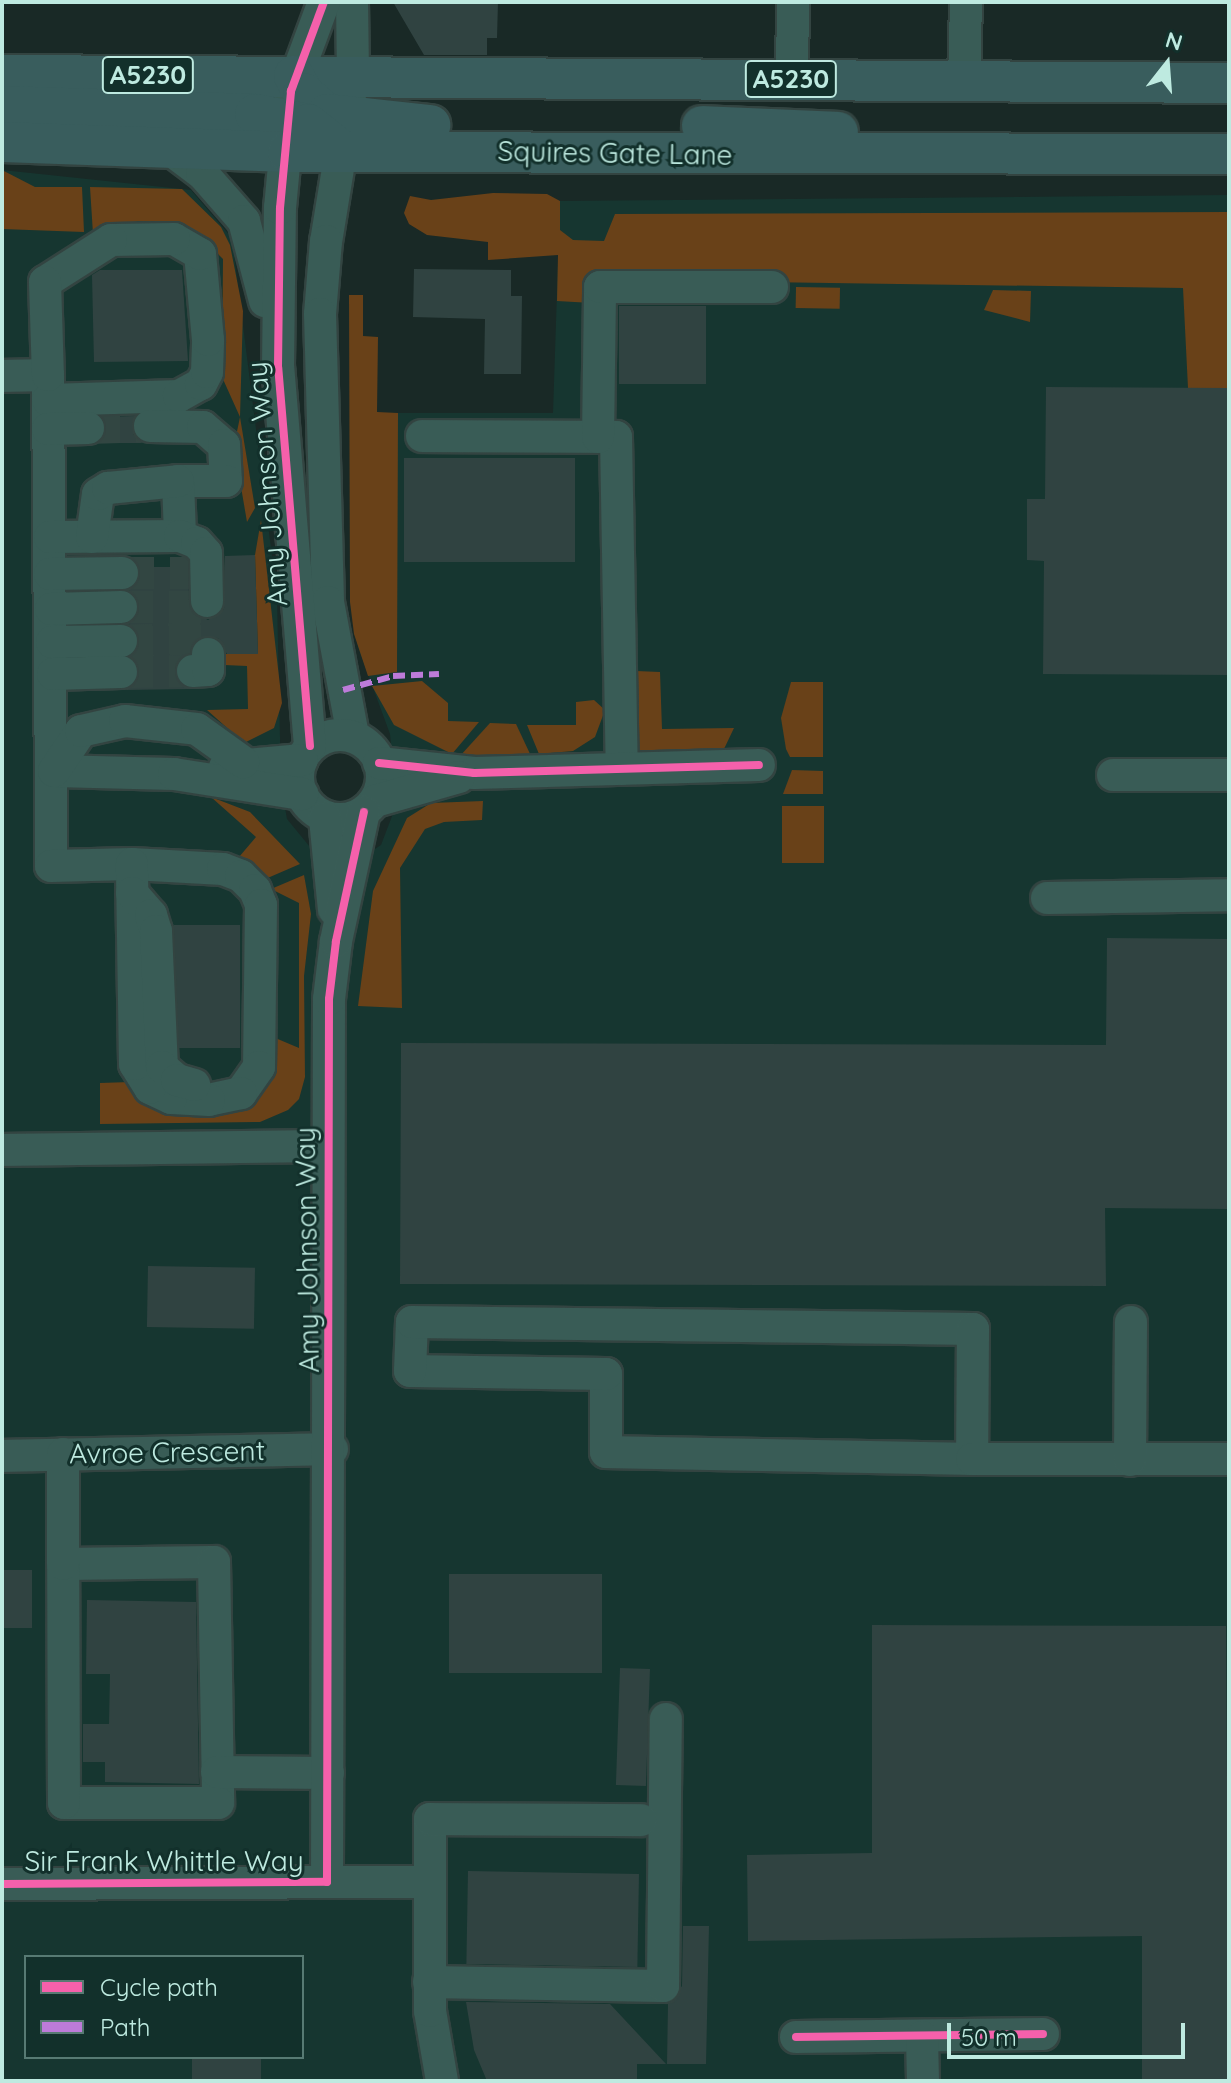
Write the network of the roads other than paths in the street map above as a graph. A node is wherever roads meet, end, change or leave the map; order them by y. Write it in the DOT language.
graph roads {
  1 [pos="324,2"];
  2 [pos="352,2"];
  3 [pos="793,2"];
  4 [pos="966,2"];
  5 [pos="2,75"];
  6 [pos="294,76"];
  7 [pos="353,77"];
  8 [pos="792,79"];
  9 [pos="964,80"];
  10 [pos="1229,83"];
  11 [pos="2,106"];
  12 [pos="284,135"];
  13 [pos="344,136"];
  14 [pos="2,142"];
  15 [pos="171,150"];
  16 [pos="1229,154"];
  17 [pos="772,287"];
  18 [pos="278,367"];
  19 [pos="2,376"];
  20 [pos="48,401"];
  21 [pos="150,426"];
  22 [pos="88,428"];
  23 [pos="422,436"];
  24 [pos="598,437"];
  25 [pos="178,481"];
  26 [pos="180,536"];
  27 [pos="50,537"];
  28 [pos="92,537"];
  29 [pos="122,573"];
  30 [pos="50,574"];
  31 [pos="201,583"];
  32 [pos="121,607"];
  33 [pos="51,609"];
  34 [pos="52,642"];
  35 [pos="53,674"];
  36 [pos="353,735"];
  37 [pos="306,753"];
  38 [pos="243,762"];
  39 [pos="379,763"];
  40 [pos="759,765"];
  41 [pos="622,769"];
  42 [pos="54,771"];
  43 [pos="474,773"];
  44 [pos="174,774"];
  45 [pos="1113,775"];
  46 [pos="1229,775"];
  47 [pos="302,794"];
  48 [pos="370,807"];
  49 [pos="325,818"];
  50 [pos="132,879"];
  51 [pos="1229,895"];
  52 [pos="1047,898"];
  53 [pos="336,941"];
  54 [pos="327,1146"];
  55 [pos="2,1150"];
  56 [pos="1131,1322"];
  57 [pos="332,1449"];
  58 [pos="63,1454"];
  59 [pos="2,1456"];
  60 [pos="972,1459"];
  61 [pos="1229,1459"];
  62 [pos="1130,1460"];
  63 [pos="63,1564"];
  64 [pos="666,1719"];
  65 [pos="217,1772"];
  66 [pos="328,1773"];
  67 [pos="641,1820"];
  68 [pos="327,1882"];
  69 [pos="429,1882"];
  70 [pos="2,1884"];
  71 [pos="429,1982"];
  72 [pos="1043,2034"];
  73 [pos="796,2037"];
  74 [pos="922,2037"];
  75 [pos="442,2081"];
  76 [pos="923,2081"];
  1 -- 6 [label="street, Amy Johnson Way"];
  2 -- 7 [label="street, Amy Johnson Way"];
  3 -- 8 [label="street"];
  4 -- 9 [label="street"];
  5 -- 6 [label="main road, A5230"];
  6 -- 7 [label="main road, A5230"];
  6 -- 12 [label="street, Amy Johnson Way"];
  6 -- 13 [label="main road"];
  7 -- 8 [label="main road, A5230"];
  7 -- 13 [label="street, Amy Johnson Way"];
  8 -- 9 [label="main road, A5230"];
  9 -- 10 [label="main road, A5230"];
  11 -- 12 [label="main road"];
  12 -- 13 [label="main road"];
  12 -- 15 [label="main road"];
  12 -- 18 [label="street, Amy Johnson Way"];
  13 -- 16 [label="main road"];
  13 -- 36 [label="street, Amy Johnson Way"];
  14 -- 15 [label="main road"];
  15 -- 18 [label="street, Amy Johnson Way"];
  17 -- 24 [label="street"];
  18 -- 37 [label="street, Amy Johnson Way"];
  19 -- 20 [label="street"];
  20 -- 20 [label="street"];
  20 -- 22 [label="street"];
  20 -- 27 [label="street"];
  21 -- 25 [label="street"];
  23 -- 24 [label="street"];
  24 -- 41 [label="street"];
  25 -- 26 [label="street"];
  25 -- 28 [label="street"];
  26 -- 28 [label="street"];
  26 -- 31 [label="street"];
  27 -- 28 [label="street"];
  27 -- 30 [label="street"];
  29 -- 30 [label="street"];
  30 -- 33 [label="street"];
  32 -- 33 [label="street"];
  33 -- 34 [label="street"];
  34 -- 35 [label="street"];
  34 -- 35 [label="street"];
  35 -- 42 [label="street"];
  36 -- 37 [label="street"];
  36 -- 39 [label="street"];
  37 -- 38 [label="street"];
  37 -- 47 [label="street"];
  38 -- 42 [label="street"];
  38 -- 44 [label="street"];
  39 -- 43 [label="street"];
  39 -- 48 [label="street"];
  40 -- 41 [label="street"];
  41 -- 43 [label="street"];
  42 -- 44 [label="street"];
  42 -- 50 [label="street"];
  43 -- 48 [label="street"];
  44 -- 47 [label="street"];
  45 -- 46 [label="street"];
  47 -- 49 [label="street"];
  48 -- 49 [label="street"];
  48 -- 53 [label="street, Amy Johnson Way"];
  49 -- 53 [label="street, Amy Johnson Way"];
  50 -- 50 [label="street"];
  51 -- 52 [label="street"];
  53 -- 54 [label="street, Amy Johnson Way"];
  54 -- 55 [label="street"];
  54 -- 57 [label="street, Amy Johnson Way"];
  56 -- 62 [label="street"];
  57 -- 58 [label="street, Avroe Crescent"];
  57 -- 66 [label="street, Amy Johnson Way"];
  58 -- 59 [label="street, Avroe Crescent"];
  58 -- 63 [label="street"];
  60 -- 60 [label="street"];
  60 -- 62 [label="street"];
  61 -- 62 [label="street"];
  63 -- 65 [label="street"];
  63 -- 65 [label="street"];
  64 -- 71 [label="street"];
  65 -- 66 [label="street"];
  66 -- 68 [label="street, Amy Johnson Way"];
  67 -- 69 [label="street"];
  68 -- 69 [label="street, Sir Frank Whittle Way"];
  68 -- 70 [label="street, Sir Frank Whittle Way"];
  69 -- 71 [label="street"];
  71 -- 75 [label="street"];
  72 -- 74 [label="street"];
  73 -- 74 [label="street"];
  74 -- 76 [label="street"];
}
